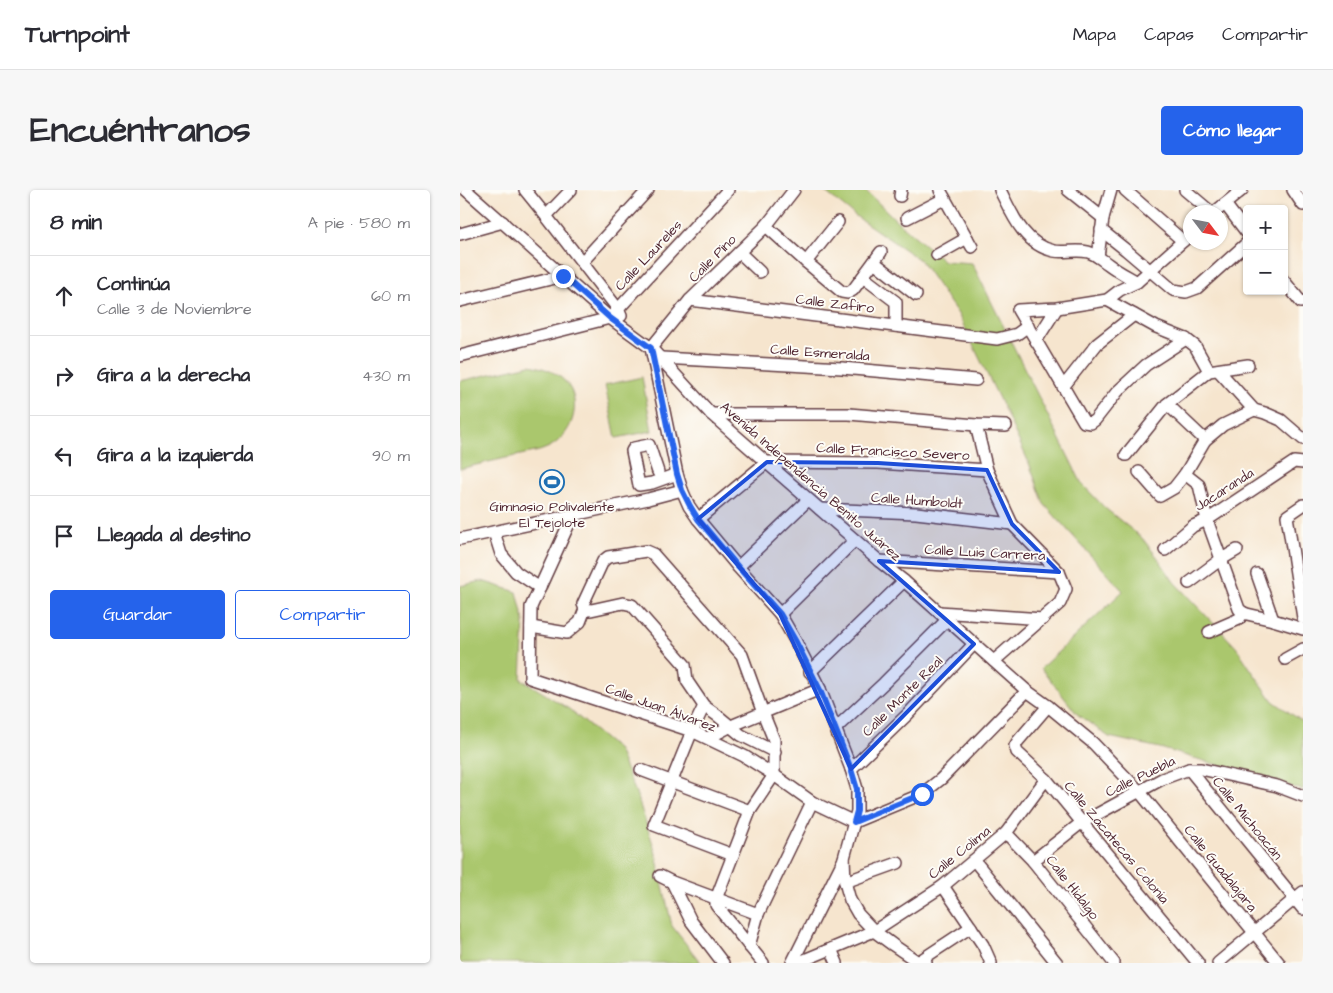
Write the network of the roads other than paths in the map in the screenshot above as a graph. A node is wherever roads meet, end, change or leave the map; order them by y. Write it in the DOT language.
graph roads {
  1 [pos="466,190"];
  2 [pos="524,190"];
  3 [pos="571,190"];
  4 [pos="648,190"];
  5 [pos="728,190"];
  6 [pos="794,190"];
  7 [pos="1000,190"];
  8 [pos="1068,190"];
  9 [pos="1111,190"];
  10 [pos="1125,190"];
  11 [pos="1185,190"];
  12 [pos="1242,190"];
  13 [pos="1293,190"];
  14 [pos="942,194"];
  15 [pos="1225,204"];
  16 [pos="1202,205"];
  17 [pos="1303,206"];
  18 [pos="546,216"];
  19 [pos="907,218"];
  20 [pos="1103,218"];
  21 [pos="503,222"];
  22 [pos="838,222"];
  23 [pos="766,226"];
  24 [pos="1243,228"];
  25 [pos="1101,230"];
  26 [pos="460,234"];
  27 [pos="1183,234"];
  28 [pos="1183,241"];
  29 [pos="1243,247"];
  30 [pos="739,252"];
  31 [pos="882,252"];
  32 [pos="937,255"];
  33 [pos="1098,257"];
  34 [pos="582,262"];
  35 [pos="806,262"];
  36 [pos="874,262"];
  37 [pos="1150,270"];
  38 [pos="760,272"];
  39 [pos="563,276"];
  40 [pos="863,277"];
  41 [pos="1137,282"];
  42 [pos="1288,286"];
  43 [pos="916,295"];
  44 [pos="690,300"];
  45 [pos="1107,300"];
  46 [pos="460,301"];
  47 [pos="1301,302"];
  48 [pos="1057,308"];
  49 [pos="618,309"];
  50 [pos="1134,315"];
  51 [pos="610,318"];
  52 [pos="896,326"];
  53 [pos="1028,326"];
  54 [pos="626,329"];
  55 [pos="1186,339"];
  56 [pos="1036,341"];
  57 [pos="651,348"];
  58 [pos="460,356"];
  59 [pos="662,358"];
  60 [pos="1248,365"];
  61 [pos="1214,370"];
  62 [pos="976,380"];
  63 [pos="1064,387"];
  64 [pos="1167,404"];
  65 [pos="1254,410"];
  66 [pos="711,414"];
  67 [pos="976,425"];
  68 [pos="1006,426"];
  69 [pos="1303,439"];
  70 [pos="1206,440"];
  71 [pos="1126,455"];
  72 [pos="767,462"];
  73 [pos="1303,463"];
  74 [pos="987,470"];
  75 [pos="658,472"];
  76 [pos="1139,472"];
  77 [pos="677,474"];
  78 [pos="1185,474"];
  79 [pos="682,490"];
  80 [pos="808,500"];
  81 [pos="1303,505"];
  82 [pos="820,509"];
  83 [pos="573,515"];
  84 [pos="698,519"];
  85 [pos="1206,520"];
  86 [pos="1012,524"];
  87 [pos="494,532"];
  88 [pos="460,539"];
  89 [pos="855,540"];
  90 [pos="1165,550"];
  91 [pos="1237,550"];
  92 [pos="1220,560"];
  93 [pos="879,561"];
  94 [pos="738,567"];
  95 [pos="1059,572"];
  96 [pos="1257,574"];
  97 [pos="904,581"];
  98 [pos="1189,583"];
  99 [pos="540,588"];
  100 [pos="585,609"];
  101 [pos="1242,612"];
  102 [pos="780,614"];
  103 [pos="943,616"];
  104 [pos="1303,618"];
  105 [pos="1043,619"];
  106 [pos="1273,620"];
  107 [pos="531,627"];
  108 [pos="1303,629"];
  109 [pos="1209,632"];
  110 [pos="974,644"];
  111 [pos="1303,648"];
  112 [pos="1285,659"];
  113 [pos="994,662"];
  114 [pos="810,672"];
  115 [pos="820,690"];
  116 [pos="1027,691"];
  117 [pos="704,706"];
  118 [pos="1048,706"];
  119 [pos="763,714"];
  120 [pos="731,726"];
  121 [pos="836,728"];
  122 [pos="692,731"];
  123 [pos="708,738"];
  124 [pos="775,752"];
  125 [pos="851,769"];
  126 [pos="641,770"];
  127 [pos="1189,770"];
  128 [pos="774,775"];
  129 [pos="1046,779"];
  130 [pos="672,782"];
  131 [pos="1139,791"];
  132 [pos="1303,796"];
  133 [pos="812,802"];
  134 [pos="750,811"];
  135 [pos="854,822"];
  136 [pos="1081,822"];
  137 [pos="1006,833"];
  138 [pos="732,855"];
  139 [pos="844,858"];
  140 [pos="974,860"];
  141 [pos="1033,861"];
  142 [pos="898,862"];
  143 [pos="660,876"];
  144 [pos="672,882"];
  145 [pos="845,882"];
  146 [pos="943,886"];
  147 [pos="1299,896"];
  148 [pos="716,900"];
  149 [pos="1303,909"];
  150 [pos="758,914"];
  151 [pos="971,927"];
  152 [pos="874,931"];
  153 [pos="1255,933"];
  154 [pos="749,946"];
  155 [pos="830,949"];
  156 [pos="723,963"];
  157 [pos="762,963"];
  158 [pos="792,963"];
  159 [pos="797,963"];
  160 [pos="837,963"];
  161 [pos="922,963"];
  162 [pos="991,963"];
  163 [pos="1057,963"];
  164 [pos="1114,963"];
  165 [pos="1198,963"];
  166 [pos="1218,963"];
  167 [pos="1279,963"];
  1 -- 21 [label="street, Avenida Independencia Benito Juárez"];
  2 -- 18 [label="street"];
  3 -- 18 [label="street"];
  4 -- 34 [label="street"];
  5 -- 49 [label="street, Calle Laureles"];
  6 -- 23 [label="street, Calle Pino"];
  7 -- 33 [label="street"];
  8 -- 20 [label="street"];
  9 -- 20 [label="street"];
  10 -- 27 [label="street"];
  11 -- 16 [label="street"];
  12 -- 15 [label="street"];
  13 -- 17 [label="street"];
  14 -- 19 [label="street"];
  14 -- 32 [label="street"];
  15 -- 24 [label="street"];
  18 -- 34 [label="street"];
  20 -- 25 [label="street"];
  21 -- 26 [label="street"];
  21 -- 39 [label="street, Avenida Independencia Benito Juárez"];
  22 -- 35 [label="street"];
  23 -- 30 [label="street, Calle Pino"];
  23 -- 35 [label="street"];
  25 -- 33 [label="street"];
  25 -- 37 [label="street"];
  28 -- 37 [label="street"];
  29 -- 37 [label="street"];
  30 -- 38 [label="street"];
  30 -- 44 [label="street, Calle Pino"];
  31 -- 36 [label="street"];
  33 -- 41 [label="street"];
  34 -- 49 [label="street"];
  35 -- 40 [label="street"];
  36 -- 40 [label="street"];
  36 -- 43 [label="street"];
  37 -- 41 [label="street"];
  39 -- 46 [label="street"];
  39 -- 51 [label="street, Avenida Independencia Benito Juárez"];
  40 -- 52 [label="street"];
  41 -- 45 [label="street"];
  42 -- 47 [label="street"];
  44 -- 52 [label="street, Calle Zafiro"];
  44 -- 57 [label="street, Calle Pino"];
  45 -- 48 [label="street"];
  45 -- 50 [label="street"];
  48 -- 53 [label="street"];
  48 -- 56 [label="street"];
  49 -- 51 [label="street, Calle Laureles"];
  49 -- 54 [label="street"];
  50 -- 55 [label="street"];
  50 -- 63 [label="street"];
  51 -- 54 [label="street, Avenida Independencia Benito Juárez"];
  51 -- 58 [label="street"];
  52 -- 53 [label="street, Calle Zafiro"];
  53 -- 56 [label="street"];
  54 -- 57 [label="street, Avenida Independencia Benito Juárez"];
  55 -- 61 [label="street"];
  55 -- 63 [label="street"];
  56 -- 63 [label="street"];
  57 -- 59 [label="street, Avenida Independencia Benito Juárez"];
  57 -- 77 [label="street"];
  59 -- 62 [label="street, Calle Esmeralda"];
  59 -- 66 [label="street, Avenida Independencia Benito Juárez"];
  60 -- 61 [label="street"];
  61 -- 64 [label="street"];
  61 -- 65 [label="street"];
  64 -- 70 [label="street"];
  64 -- 71 [label="street"];
  65 -- 69 [label="street"];
  65 -- 70 [label="street"];
  66 -- 67 [label="street"];
  66 -- 72 [label="street, Avenida Independencia Benito Juárez"];
  67 -- 68 [label="street"];
  67 -- 74 [label="street"];
  70 -- 78 [label="street"];
  72 -- 74 [label="street, Calle Francisco Severo"];
  72 -- 80 [label="street, Avenida Independencia Benito Juárez"];
  72 -- 84 [label="street"];
  73 -- 85 [label="street, Jacaranda"];
  74 -- 86 [label="street"];
  75 -- 77 [label="street"];
  76 -- 78 [label="street"];
  77 -- 79 [label="street"];
  78 -- 85 [label="street"];
  79 -- 83 [label="street"];
  79 -- 84 [label="street"];
  80 -- 82 [label="street, Avenida Independencia Benito Juárez"];
  80 -- 94 [label="street"];
  81 -- 104 [label="street"];
  82 -- 86 [label="street, Calle Humboldt"];
  82 -- 89 [label="street, Avenida Independencia Benito Juárez"];
  83 -- 87 [label="street"];
  83 -- 99 [label="street"];
  84 -- 94 [label="street"];
  85 -- 90 [label="street, Jacaranda"];
  85 -- 92 [label="street"];
  86 -- 95 [label="street"];
  87 -- 88 [label="street"];
  87 -- 99 [label="street"];
  89 -- 93 [label="street, Avenida Independencia Benito Juárez"];
  89 -- 102 [label="street"];
  91 -- 92 [label="street"];
  92 -- 98 [label="street"];
  92 -- 101 [label="street"];
  93 -- 95 [label="street, Calle Luis Carrera"];
  93 -- 97 [label="street, Avenida Independencia Benito Juárez"];
  94 -- 102 [label="street"];
  95 -- 105 [label="street"];
  96 -- 106 [label="street"];
  97 -- 103 [label="street, Avenida Independencia Benito Juárez"];
  97 -- 114 [label="street"];
  99 -- 107 [label="street"];
  100 -- 107 [label="street"];
  100 -- 117 [label="street"];
  100 -- 119 [label="street"];
  101 -- 106 [label="street"];
  101 -- 109 [label="street"];
  102 -- 114 [label="street"];
  103 -- 105 [label="street"];
  103 -- 110 [label="street, Avenida Independencia Benito Juárez"];
  103 -- 121 [label="street"];
  105 -- 113 [label="street"];
  106 -- 108 [label="street"];
  107 -- 122 [label="street, Calle Juan Álvarez"];
  110 -- 113 [label="street, Avenida Independencia Benito Juárez"];
  110 -- 125 [label="street, Calle Monte Real"];
  111 -- 112 [label="street"];
  113 -- 116 [label="street, Avenida Independencia Benito Juárez"];
  114 -- 115 [label="street"];
  115 -- 119 [label="street"];
  115 -- 121 [label="street"];
  116 -- 118 [label="street, Avenida Independencia Benito Juárez"];
  116 -- 135 [label="street"];
  117 -- 120 [label="street"];
  117 -- 122 [label="street"];
  118 -- 129 [label="street, Calle Zacatecas Colonia"];
  118 -- 131 [label="street, Avenida Independencia Benito Juárez"];
  119 -- 120 [label="street"];
  119 -- 124 [label="street"];
  120 -- 123 [label="street"];
  120 -- 124 [label="street"];
  121 -- 125 [label="street"];
  122 -- 123 [label="street, Calle Juan Álvarez"];
  122 -- 130 [label="street"];
  123 -- 128 [label="street, Calle Juan Álvarez"];
  124 -- 128 [label="street"];
  125 -- 135 [label="street"];
  126 -- 130 [label="street"];
  127 -- 131 [label="street, Calle Puebla"];
  127 -- 132 [label="street, Calle Puebla"];
  127 -- 147 [label="street, Calle Michoacán"];
  128 -- 133 [label="street, Calle Juan Álvarez"];
  128 -- 134 [label="street"];
  129 -- 136 [label="street, Calle Zacatecas Colonia"];
  129 -- 137 [label="street, Calle Colima"];
  130 -- 134 [label="street"];
  130 -- 138 [label="street"];
  131 -- 136 [label="street, Calle Puebla"];
  131 -- 153 [label="street, Calle Guadalajara"];
  133 -- 135 [label="street, Calle Juan Álvarez"];
  133 -- 150 [label="street"];
  134 -- 138 [label="street"];
  135 -- 139 [label="street"];
  136 -- 141 [label="street, Calle Puebla"];
  136 -- 165 [label="street, Calle Zacatecas Colonia"];
  137 -- 140 [label="street, Calle Colima"];
  137 -- 141 [label="street, Calle Hidalgo"];
  138 -- 148 [label="street"];
  139 -- 145 [label="street"];
  139 -- 158 [label="street"];
  140 -- 146 [label="street, Calle Colima"];
  140 -- 163 [label="street"];
  141 -- 164 [label="street, Calle Hidalgo"];
  142 -- 145 [label="street"];
  143 -- 144 [label="street"];
  144 -- 148 [label="street"];
  144 -- 156 [label="street"];
  145 -- 152 [label="street"];
  146 -- 151 [label="street"];
  146 -- 152 [label="street, Calle Colima"];
  147 -- 149 [label="street, Calle Michoacán"];
  147 -- 153 [label="street"];
  148 -- 150 [label="street"];
  148 -- 154 [label="street"];
  150 -- 154 [label="street"];
  151 -- 161 [label="street"];
  151 -- 162 [label="street"];
  152 -- 155 [label="street, Calle Colima"];
  152 -- 161 [label="street"];
  153 -- 166 [label="street"];
  153 -- 167 [label="street, Calle Guadalajara"];
  154 -- 157 [label="street"];
  155 -- 159 [label="street, Calle Colima"];
  155 -- 160 [label="street"];
}
